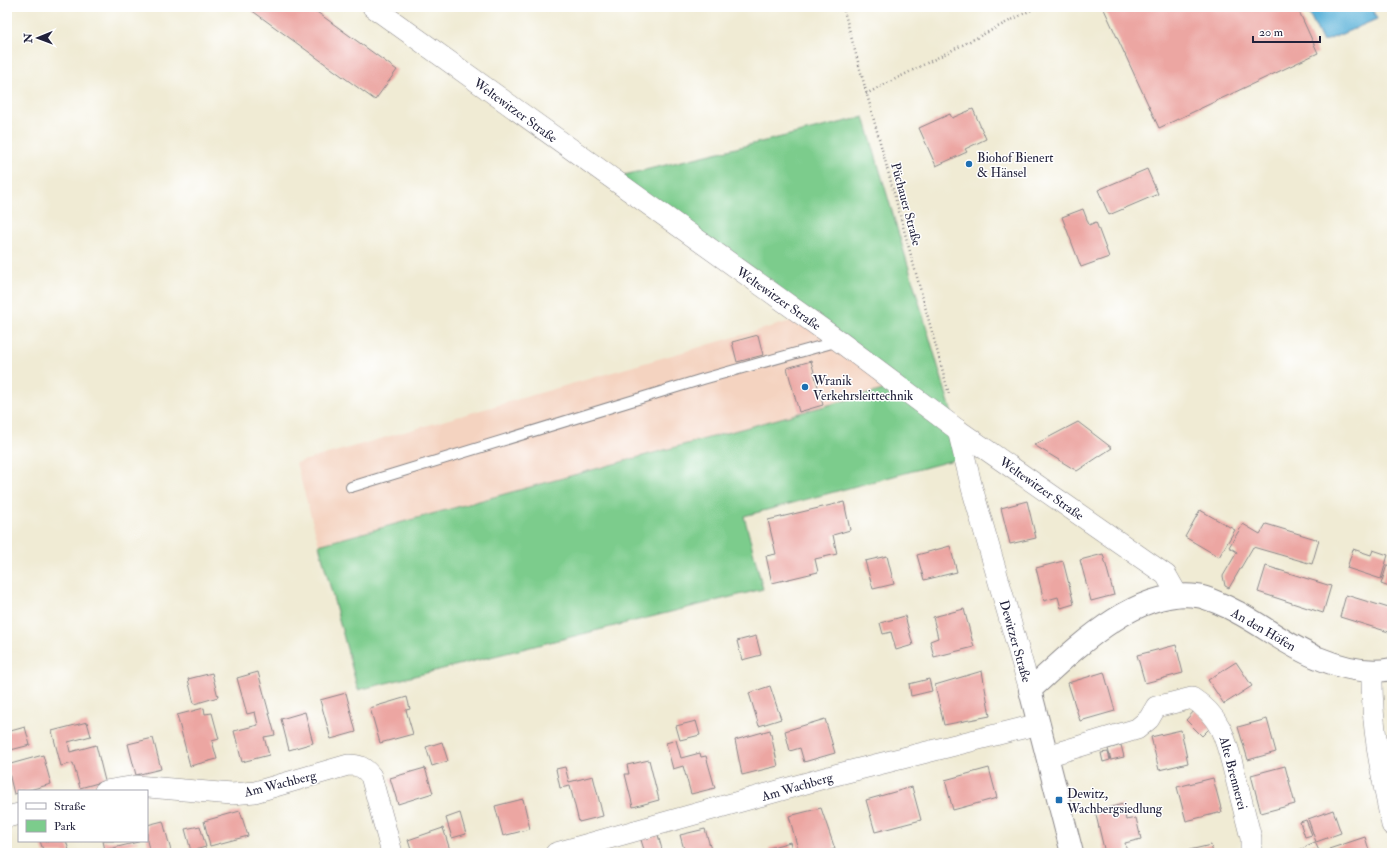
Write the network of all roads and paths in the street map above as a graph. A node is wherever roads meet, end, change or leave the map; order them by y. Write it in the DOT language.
graph roads {
  1 [pos="373,7"];
  2 [pos="842,7"];
  3 [pos="1037,7"];
  4 [pos="866,94"];
  5 [pos="839,341"];
  6 [pos="950,399"];
  7 [pos="958,430"];
  8 [pos="351,487"];
  9 [pos="1178,596"];
  10 [pos="1382,670"];
  11 [pos="1030,690"];
  12 [pos="1039,724"];
  13 [pos="1047,756"];
  14 [pos="111,790"];
  15 [pos="18,814"];
  16 [pos="7,817"];
  17 [pos="1392,825"];
  18 [pos="392,853"];
  19 [pos="556,853"];
  20 [pos="1072,853"];
  21 [pos="1251,853"];
  1 -- 5 [label="street, Weltewitzer Straße"];
  2 -- 4 [label="path, Püchauer Straße"];
  3 -- 4 [label="path"];
  4 -- 6 [label="path, Püchauer Straße"];
  5 -- 7 [label="street, Weltewitzer Straße"];
  5 -- 8 [label="lane"];
  7 -- 9 [label="street, Weltewitzer Straße"];
  7 -- 11 [label="street, Dewitzer Straße"];
  9 -- 10 [label="street, An den Höfen"];
  9 -- 11 [label="street, An den Höfen"];
  10 -- 17 [label="street, An den Höfen"];
  11 -- 12 [label="street, Dewitzer Straße"];
  12 -- 13 [label="street, Dewitzer Straße"];
  12 -- 19 [label="street, Am Wachberg"];
  13 -- 20 [label="street, Dewitzer Straße"];
  13 -- 21 [label="street, Alte Brennerei"];
  14 -- 18 [label="street, Am Wachberg"];
  15 -- 16 [label="street"];
}
